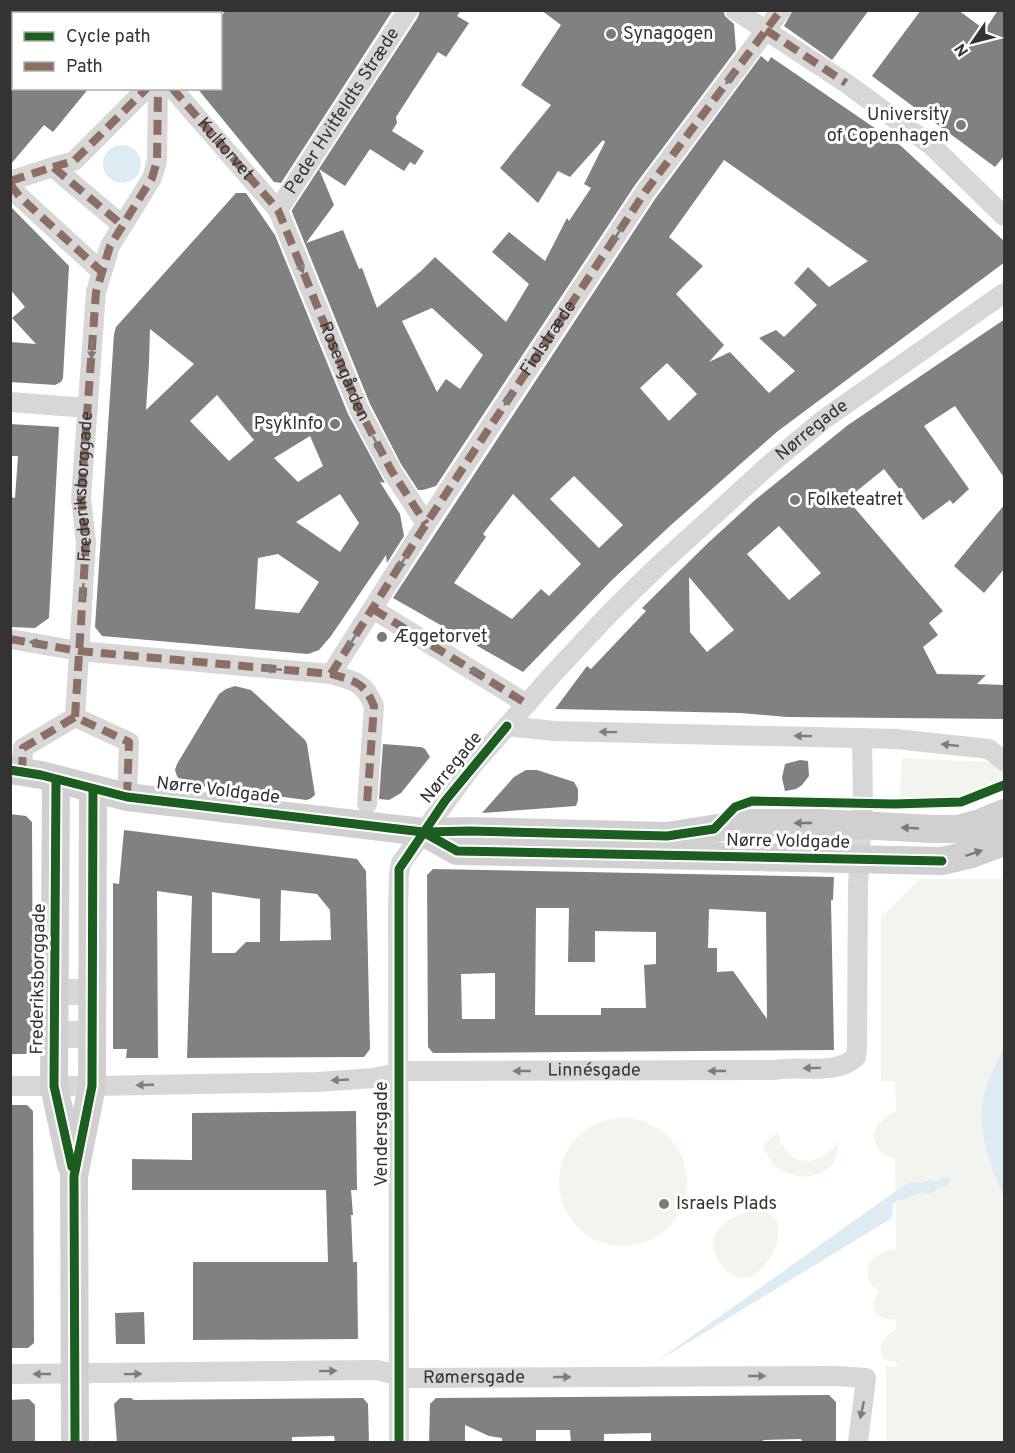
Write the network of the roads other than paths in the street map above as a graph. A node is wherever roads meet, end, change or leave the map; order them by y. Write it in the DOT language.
graph roads {
  1 [pos="408,10"];
  2 [pos="735,10"];
  3 [pos="781,10"];
  4 [pos="766,30"];
  5 [pos="145,90"];
  6 [pos="158,90"];
  7 [pos="174,90"];
  8 [pos="53,167"];
  9 [pos="10,182"];
  10 [pos="278,210"];
  11 [pos="1005,216"];
  12 [pos="122,225"];
  13 [pos="102,272"];
  14 [pos="1005,293"];
  15 [pos="10,402"];
  16 [pos="88,408"];
  17 [pos="426,524"];
  18 [pos="373,609"];
  19 [pos="10,639"];
  20 [pos="79,651"];
  21 [pos="331,674"];
  22 [pos="526,704"];
  23 [pos="75,717"];
  24 [pos="507,726"];
  25 [pos="862,738"];
  26 [pos="1005,761"];
  27 [pos="16,771"];
  28 [pos="56,780"];
  29 [pos="93,790"];
  30 [pos="127,797"];
  31 [pos="368,804"];
  32 [pos="1005,813"];
  33 [pos="862,825"];
  34 [pos="423,832"];
  35 [pos="1005,842"];
  36 [pos="860,860"];
  37 [pos="398,1073"];
  38 [pos="10,1086"];
  39 [pos="54,1086"];
  40 [pos="92,1086"];
  41 [pos="74,1176"];
  42 [pos="10,1374"];
  43 [pos="74,1374"];
  44 [pos="399,1375"];
  45 [pos="75,1443"];
  46 [pos="399,1443"];
  47 [pos="858,1443"];
  1 -- 10 [label="street, Peder Hvitfeldts Stræde"];
  2 -- 4 [label="street"];
  3 -- 4 [label="street, Fiolstræde"];
  4 -- 11 [label="street"];
  4 -- 17 [label="street, Fiolstræde, one-way"];
  5 -- 8 [label="street"];
  6 -- 12 [label="street"];
  7 -- 10 [label="street, Kultorvet"];
  8 -- 9 [label="street"];
  8 -- 12 [label="street"];
  9 -- 13 [label="street"];
  10 -- 17 [label="street, Rosengården, one-way"];
  12 -- 13 [label="street"];
  13 -- 16 [label="street, Frederiksborggade, one-way"];
  14 -- 22 [label="street, Nørregade"];
  15 -- 16 [label="street"];
  16 -- 20 [label="street, Frederiksborggade, one-way"];
  17 -- 18 [label="street, Fiolstræde, one-way"];
  18 -- 21 [label="street, Fiolstræde, one-way"];
  22 -- 18 [label="street, one-way"];
  20 -- 19 [label="street, one-way"];
  21 -- 20 [label="street, one-way"];
  20 -- 23 [label="street, Frederiksborggade"];
  21 -- 31 [label="street"];
  22 -- 24 [label="street, Nørregade"];
  23 -- 27 [label="street"];
  23 -- 30 [label="street"];
  25 -- 24 [label="street, one-way"];
  24 -- 34 [label="street, Nørregade"];
  26 -- 25 [label="street, one-way"];
  25 -- 33 [label="street, Linnésgade"];
  27 -- 28 [label="street, Nørre Voldgade"];
  28 -- 29 [label="street, Nørre Voldgade"];
  28 -- 39 [label="street, Frederiksborggade"];
  29 -- 30 [label="street, Nørre Voldgade"];
  29 -- 40 [label="street, Frederiksborggade"];
  30 -- 34 [label="street, Nørre Voldgade"];
  32 -- 33 [label="street, Nørre Voldgade, one-way"];
  33 -- 34 [label="street, Nørre Voldgade, one-way"];
  33 -- 36 [label="street, Linnésgade"];
  34 -- 36 [label="street, Nørre Voldgade"];
  34 -- 37 [label="street, Vendersgade"];
  36 -- 35 [label="street, Nørre Voldgade, one-way"];
  36 -- 37 [label="street, Linnésgade, one-way"];
  37 -- 40 [label="street, Linnésgade, one-way"];
  37 -- 44 [label="street, Vendersgade"];
  38 -- 39 [label="street, Linnésgade"];
  39 -- 40 [label="street, Linnésgade"];
  39 -- 41 [label="street, Frederiksborggade"];
  40 -- 41 [label="street, Frederiksborggade"];
  41 -- 43 [label="street, Frederiksborggade"];
  43 -- 42 [label="street, Rømersgade, one-way"];
  43 -- 44 [label="street, Rømersgade, one-way"];
  43 -- 45 [label="street, Frederiksborggade"];
  44 -- 46 [label="street, Vendersgade"];
  44 -- 47 [label="street, Rømersgade, one-way"];
}
